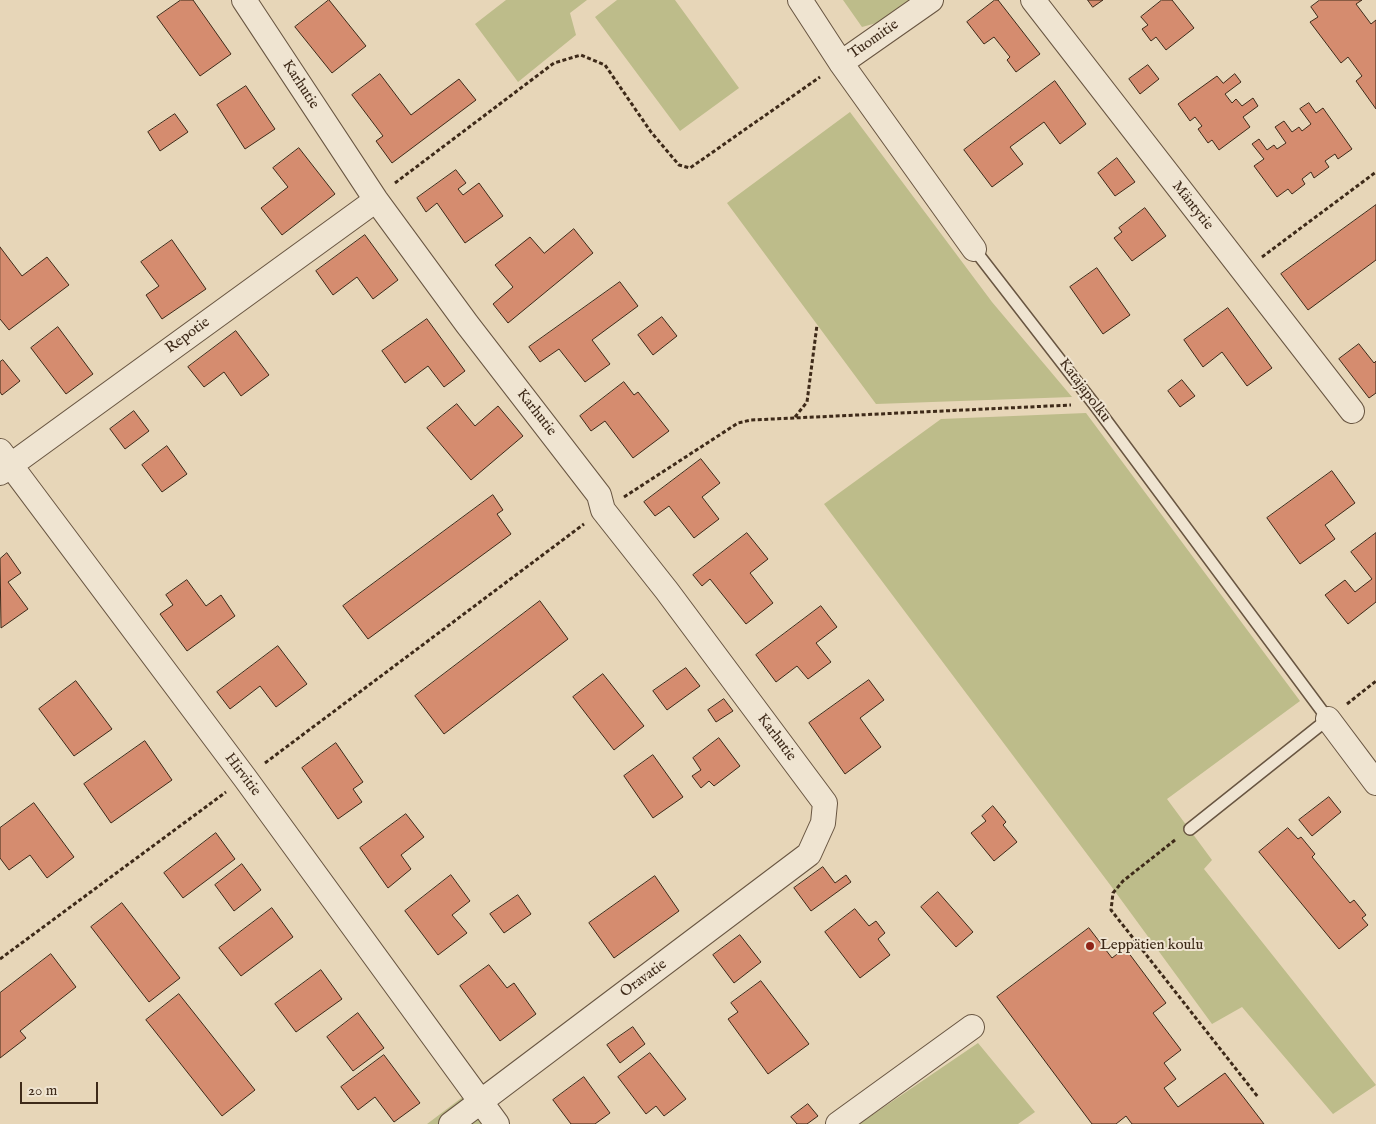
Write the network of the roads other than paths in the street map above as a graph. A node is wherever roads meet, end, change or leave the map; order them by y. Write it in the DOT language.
graph roads {
  1 [pos="244,0"];
  2 [pos="800,0"];
  3 [pos="931,0"];
  4 [pos="1033,0"];
  5 [pos="841,63"];
  6 [pos="376,200"];
  7 [pos="974,249"];
  8 [pos="1352,412"];
  9 [pos="3,463"];
  10 [pos="1328,719"];
  11 [pos="1376,783"];
  12 [pos="823,823"];
  13 [pos="1190,829"];
  14 [pos="972,1027"];
  15 [pos="480,1100"];
  16 [pos="451,1124"];
  17 [pos="497,1124"];
  18 [pos="838,1124"];
  1 -- 6 [label="street, Karhutie"];
  2 -- 5 [label="street, Katajapolku"];
  3 -- 5 [label="street, Tuomitie"];
  4 -- 8 [label="street, Mäntytie"];
  5 -- 7 [label="street, Katajapolku"];
  6 -- 9 [label="street, Repotie"];
  6 -- 12 [label="street, Karhutie"];
  7 -- 10 [label="lane, Katajapolku"];
  9 -- 15 [label="street, Hirvitie"];
  10 -- 11 [label="street"];
  10 -- 13 [label="lane"];
  12 -- 15 [label="street, Oravatie"];
  14 -- 18 [label="street"];
  15 -- 16 [label="street, Oravatie"];
  15 -- 17 [label="street, Hirvitie"];
}
